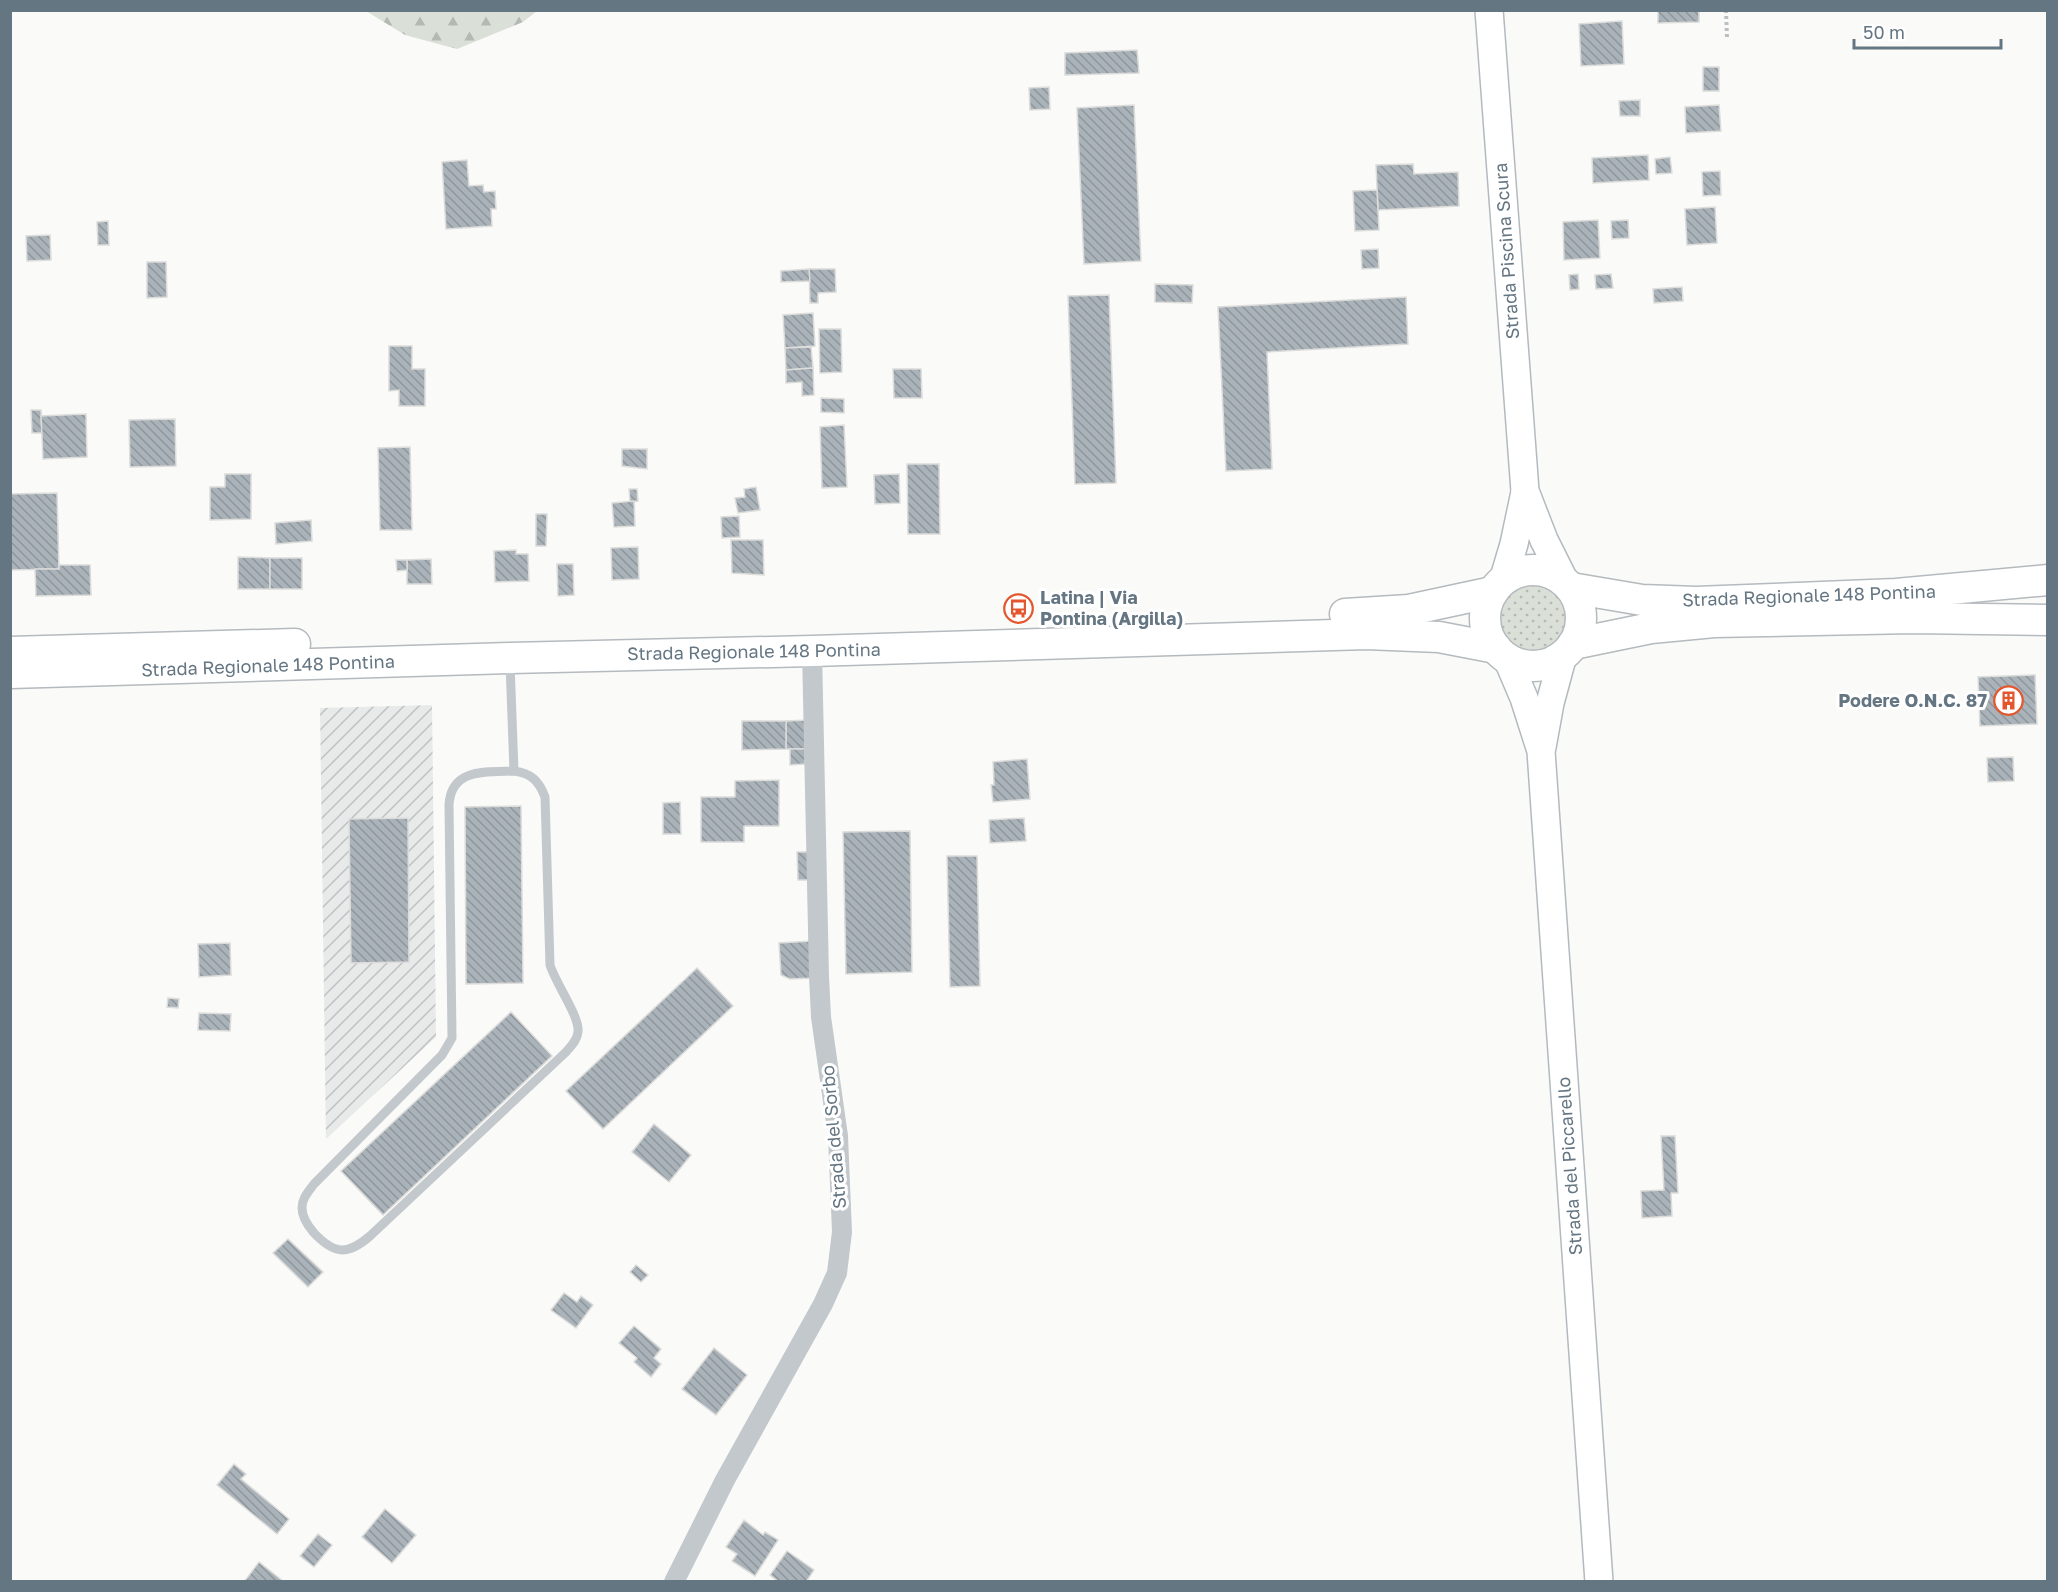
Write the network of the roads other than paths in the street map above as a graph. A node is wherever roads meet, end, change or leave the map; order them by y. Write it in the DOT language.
graph roads {
  1 [pos="1489,10"];
  2 [pos="1525,491"];
  3 [pos="2048,580"];
  4 [pos="1568,585"];
  5 [pos="1498,586"];
  6 [pos="2048,620"];
  7 [pos="1568,649"];
  8 [pos="812,651"];
  9 [pos="10,652"];
  10 [pos="1501,653"];
  11 [pos="510,658"];
  12 [pos="10,673"];
  13 [pos="1541,751"];
  14 [pos="514,771"];
  15 [pos="674,1581"];
  16 [pos="1599,1581"];
  1 -- 2 [label="street, Strada Piscina Scura"];
  2 -- 4 [label="street, Strada Piscina Scura"];
  2 -- 5 [label="street, Strada Piscina Scura"];
  3 -- 4 [label="main road, Strada Regionale 148 Pontina"];
  4 -- 5 [label="main road, Strada Regionale 148 Pontina"];
  4 -- 7 [label="main road"];
  5 -- 9 [label="main road, Strada Regionale 148 Pontina"];
  5 -- 10 [label="main road"];
  6 -- 7 [label="main road, Strada Regionale 148 Pontina"];
  7 -- 10 [label="main road, Strada Regionale 148 Pontina"];
  7 -- 13 [label="street, Strada del Piccarello"];
  8 -- 10 [label="main road, Strada Regionale 148 Pontina"];
  8 -- 11 [label="main road, Strada Regionale 148 Pontina"];
  8 -- 15 [label="street, Strada del Sorbo"];
  10 -- 13 [label="street, Strada del Piccarello"];
  11 -- 12 [label="main road, Strada Regionale 148 Pontina"];
  11 -- 14 [label="lane"];
  13 -- 16 [label="street, Strada del Piccarello"];
  14 -- 14 [label="lane"];
}
